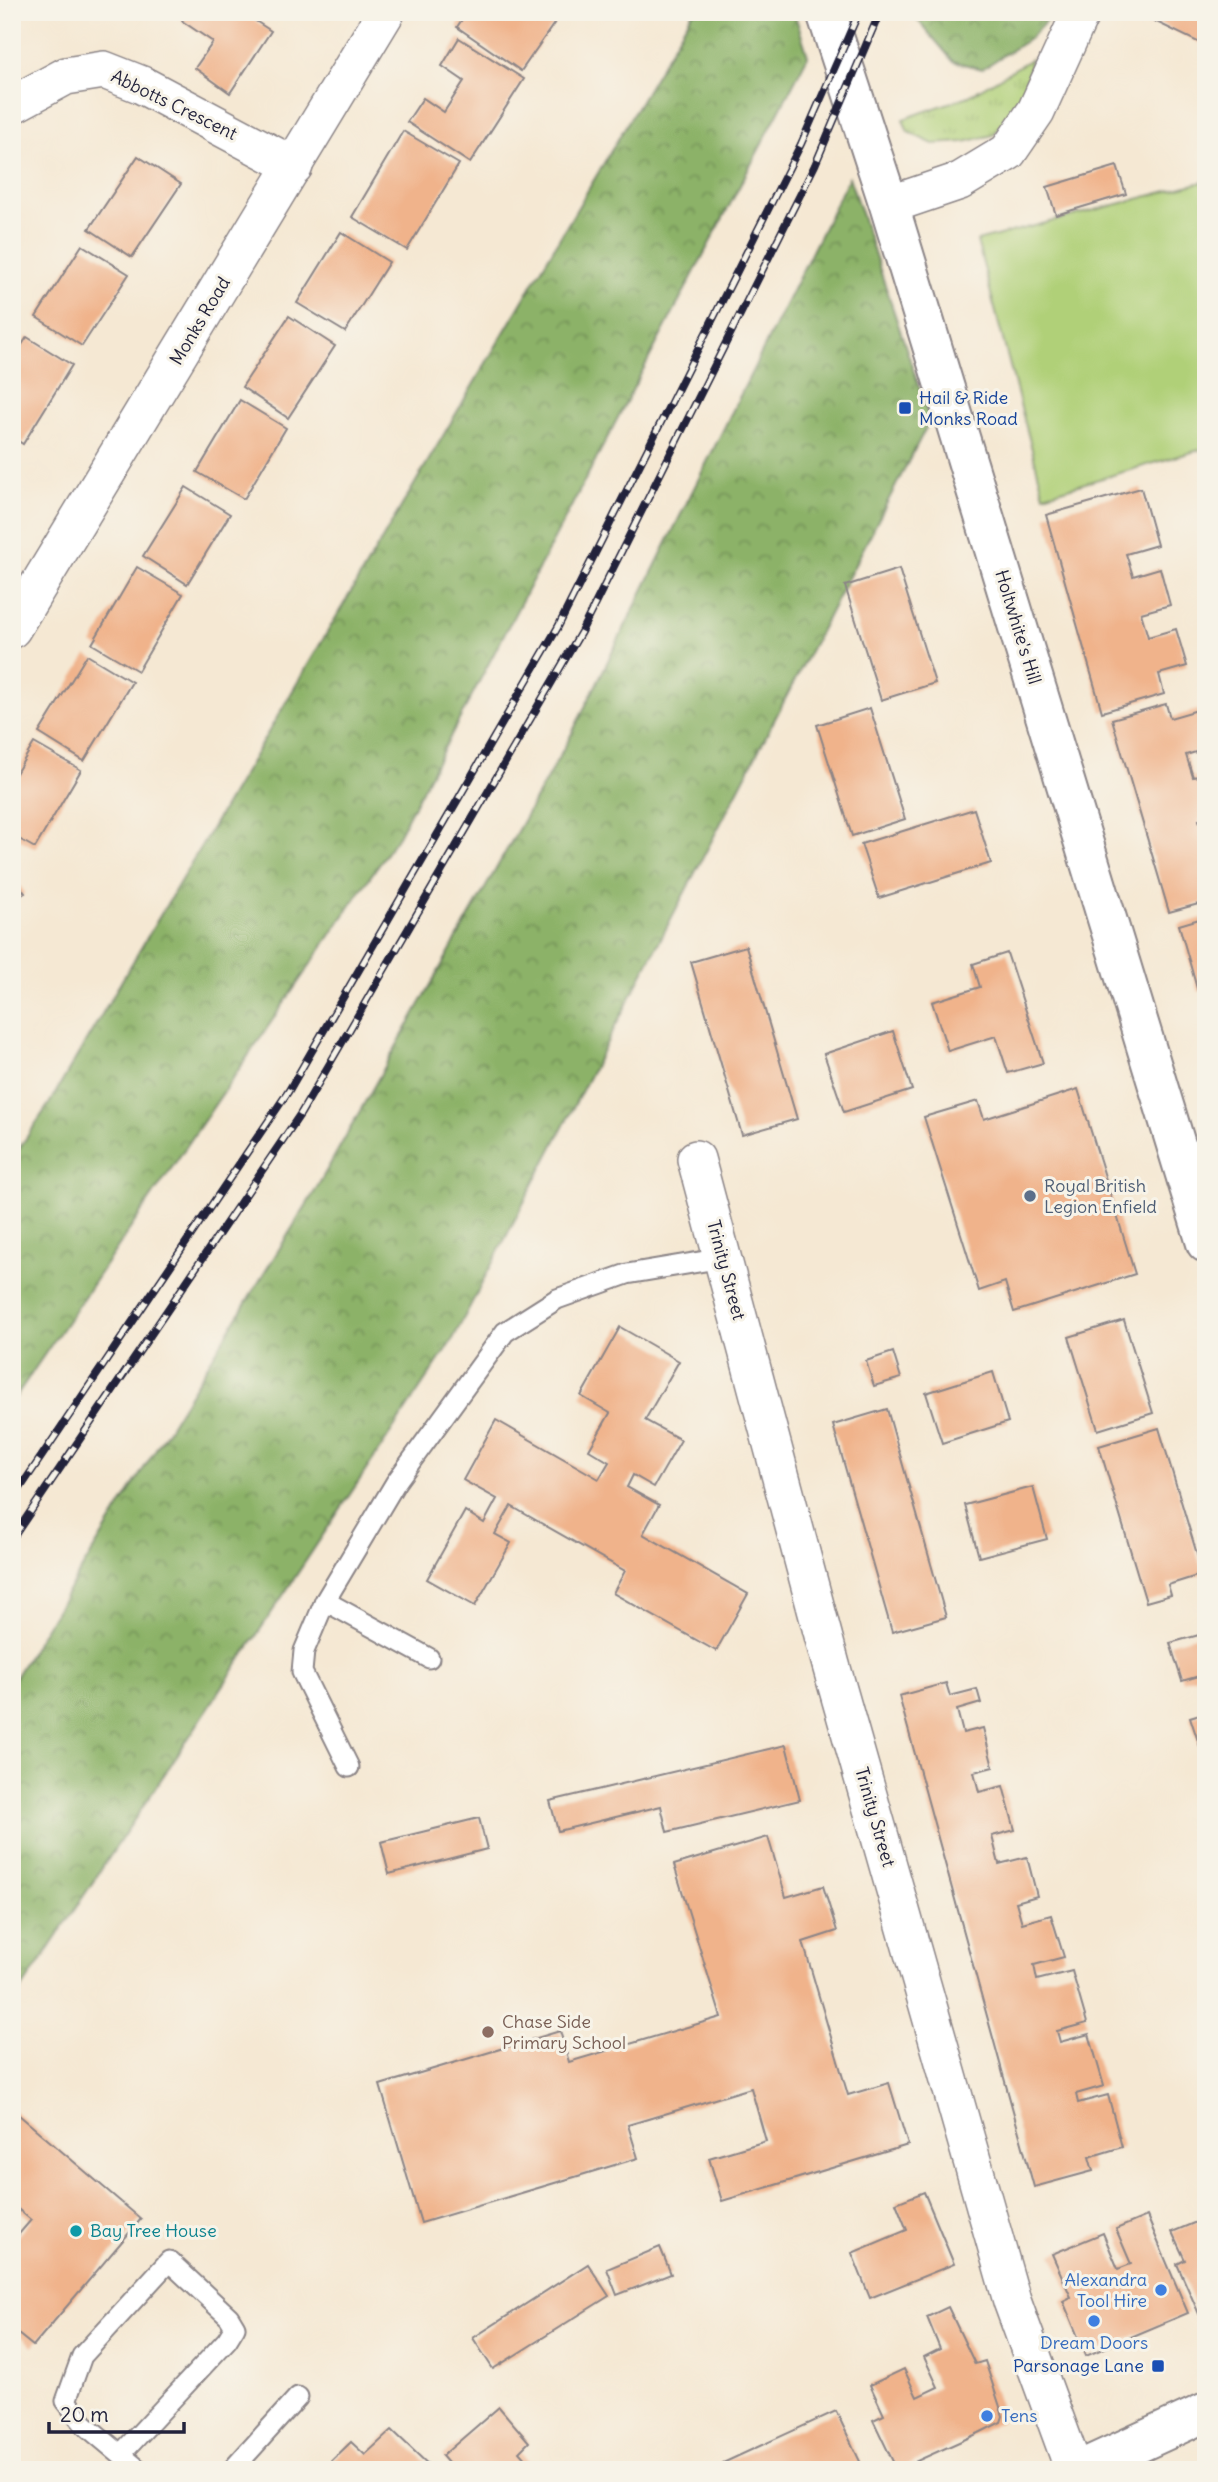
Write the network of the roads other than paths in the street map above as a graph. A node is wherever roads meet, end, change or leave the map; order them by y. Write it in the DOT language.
graph roads {
  1 [pos="386,12"];
  2 [pos="826,12"];
  3 [pos="1082,12"];
  4 [pos="12,105"];
  5 [pos="294,166"];
  6 [pos="889,205"];
  7 [pos="12,629"];
  8 [pos="696,1159"];
  9 [pos="1206,1243"];
  10 [pos="723,1258"];
  11 [pos="325,1601"];
  12 [pos="429,1658"];
  13 [pos="349,1767"];
  14 [pos="298,2397"];
  15 [pos="1206,2413"];
  16 [pos="121,2454"];
  17 [pos="139,2470"];
  18 [pos="232,2470"];
  19 [pos="1074,2470"];
  20 [pos="1080,2470"];
  1 -- 5 [label="street, Monks Road"];
  2 -- 6 [label="street, Holtwhite's Hill"];
  3 -- 6 [label="street"];
  4 -- 5 [label="street, Abbotts Crescent"];
  5 -- 7 [label="street, Monks Road"];
  6 -- 9 [label="street, Holtwhite's Hill"];
  8 -- 10 [label="street, Trinity Street"];
  10 -- 11 [label="lane"];
  10 -- 19 [label="street, Trinity Street"];
  11 -- 12 [label="lane"];
  11 -- 13 [label="lane"];
  14 -- 18 [label="lane"];
  15 -- 20 [label="street"];
  16 -- 16 [label="lane"];
  16 -- 17 [label="lane"];
}
